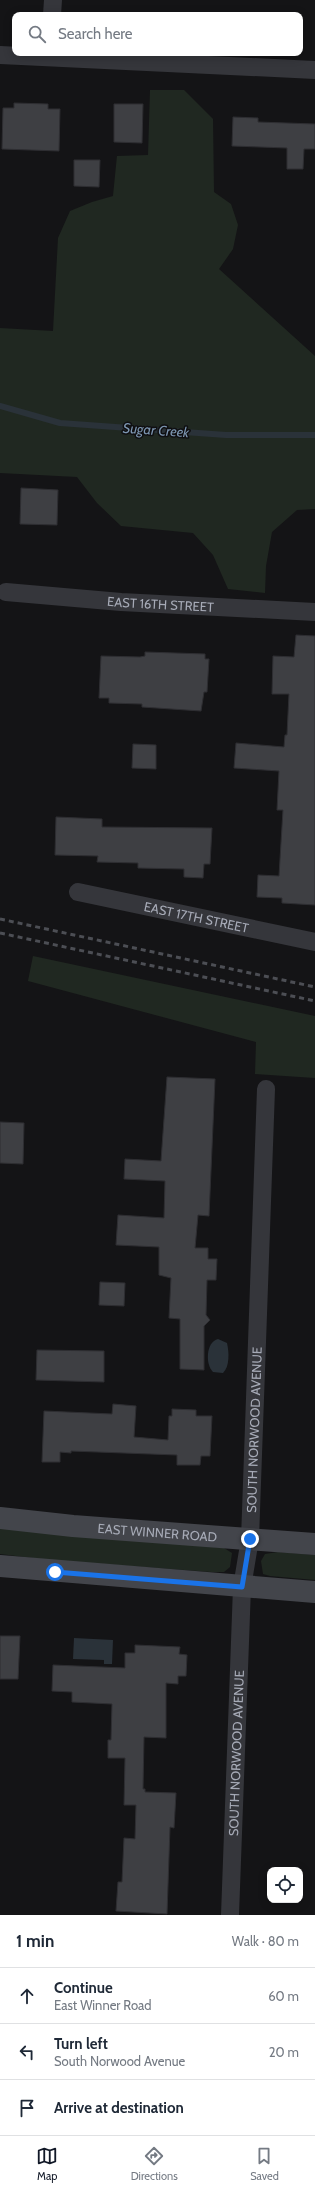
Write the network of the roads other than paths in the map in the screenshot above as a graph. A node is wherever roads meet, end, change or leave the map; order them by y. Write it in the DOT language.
graph roads {
  1 [pos="53,0"];
  2 [pos="52,12"];
  3 [pos="0,55"];
  4 [pos="12,55"];
  5 [pos="69,56"];
  6 [pos="315,70"];
  7 [pos="6,592"];
  8 [pos="315,612"];
  9 [pos="78,892"];
  10 [pos="315,942"];
  11 [pos="266,1089"];
  12 [pos="0,1518"];
  13 [pos="250,1539"];
  14 [pos="315,1544"];
  15 [pos="0,1566"];
  16 [pos="242,1587"];
  17 [pos="315,1592"];
  18 [pos="230,1915"];
  1 -- 2 [label="street"];
  3 -- 4 [label="street"];
  5 -- 6 [label="street"];
  7 -- 8 [label="street, EAST 16TH STREET"];
  9 -- 10 [label="street, EAST 17TH STREET"];
  11 -- 13 [label="street, SOUTH NORWOOD AVENUE"];
  12 -- 13 [label="street, EAST WINNER ROAD"];
  13 -- 14 [label="street, EAST WINNER ROAD"];
  13 -- 16 [label="street, SOUTH NORWOOD AVENUE"];
  15 -- 16 [label="street"];
  16 -- 17 [label="street"];
  16 -- 18 [label="street, SOUTH NORWOOD AVENUE"];
}
